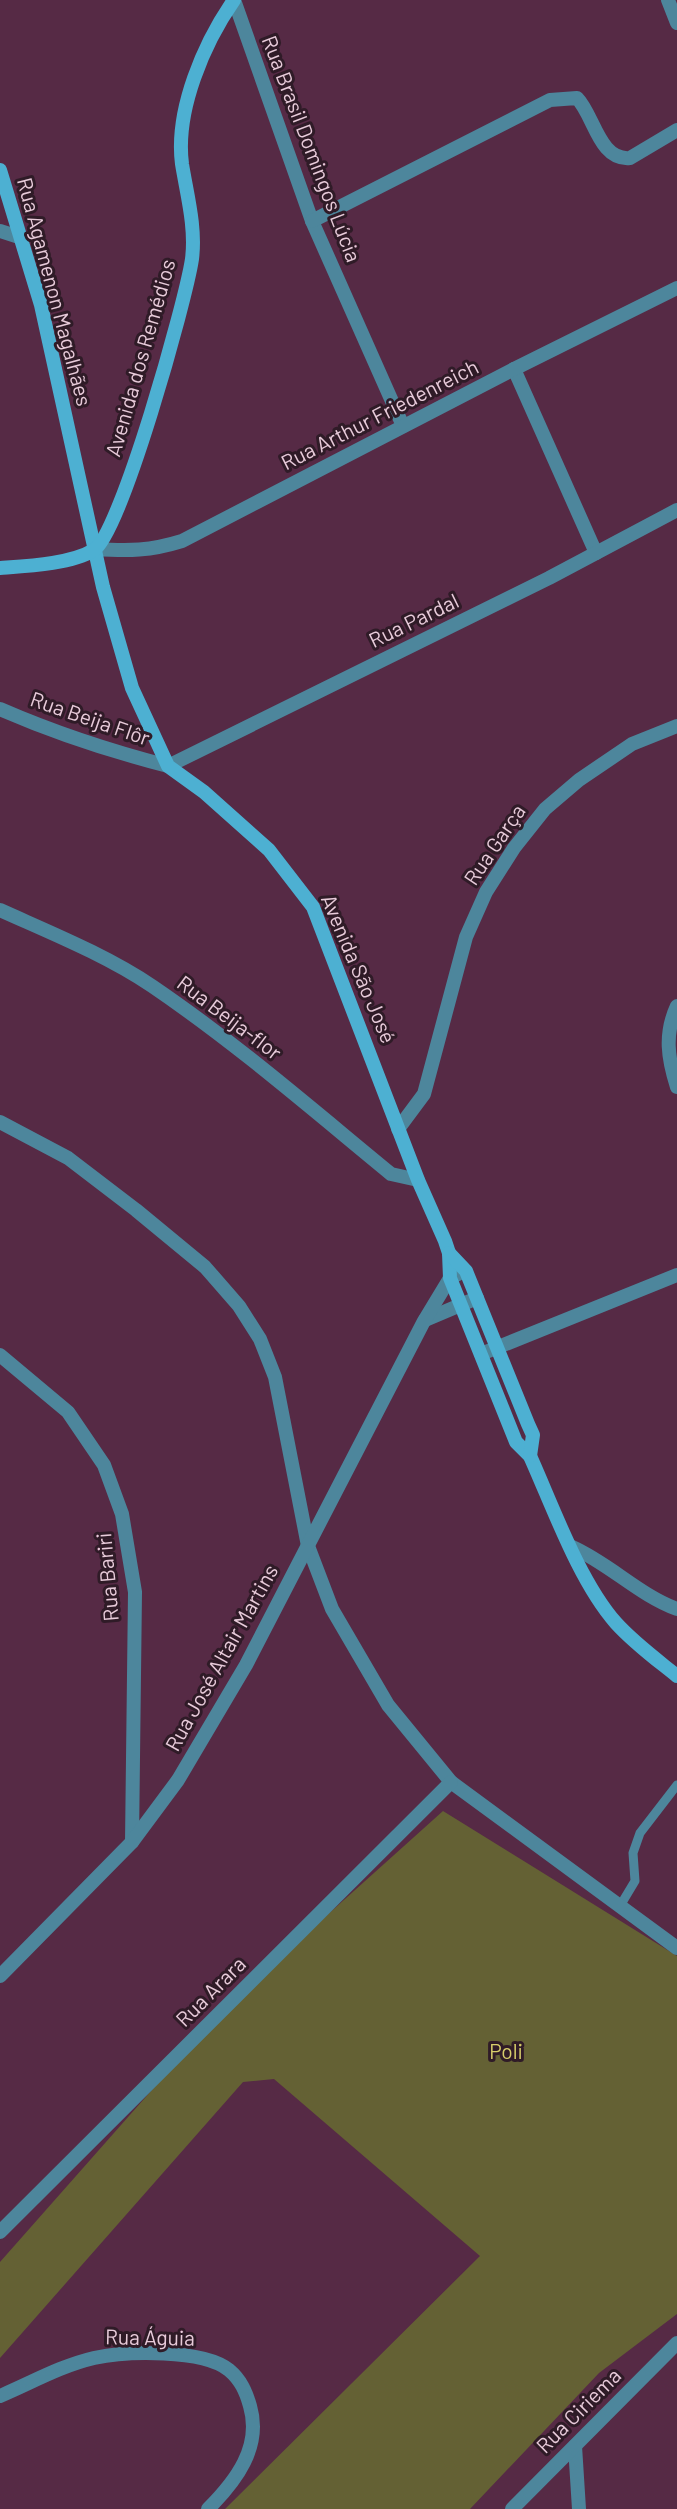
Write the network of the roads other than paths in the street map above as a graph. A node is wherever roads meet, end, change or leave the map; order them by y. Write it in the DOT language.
graph roads {
  1 [pos="234,0"];
  2 [pos="668,0"];
  3 [pos="677,23"];
  4 [pos="677,130"];
  5 [pos="1,180"];
  6 [pos="312,220"];
  7 [pos="0,231"];
  8 [pos="19,237"];
  9 [pos="677,288"];
  10 [pos="514,369"];
  11 [pos="403,426"];
  12 [pos="677,510"];
  13 [pos="95,549"];
  14 [pos="596,553"];
  15 [pos="0,568"];
  16 [pos="0,709"];
  17 [pos="677,726"];
  18 [pos="168,766"];
  19 [pos="0,910"];
  20 [pos="677,1006"];
  21 [pos="677,1087"];
  22 [pos="0,1122"];
  23 [pos="398,1129"];
  24 [pos="418,1180"];
  25 [pos="449,1253"];
  26 [pos="466,1270"];
  27 [pos="677,1275"];
  28 [pos="450,1278"];
  29 [pos="477,1298"];
  30 [pos="461,1305"];
  31 [pos="424,1321"];
  32 [pos="497,1347"];
  33 [pos="481,1354"];
  34 [pos="0,1355"];
  35 [pos="530,1455"];
  36 [pos="307,1546"];
  37 [pos="572,1547"];
  38 [pos="677,1609"];
  39 [pos="677,1676"];
  40 [pos="452,1782"];
  41 [pos="677,1786"];
  42 [pos="132,1842"];
  43 [pos="620,1906"];
  44 [pos="677,1948"];
  45 [pos="0,1976"];
  46 [pos="0,2232"];
  47 [pos="677,2343"];
  48 [pos="0,2396"];
  49 [pos="575,2446"];
  50 [pos="208,2509"];
  51 [pos="512,2509"];
  52 [pos="579,2509"];
  1 -- 6 [label="street, Rua Brasil Domingos Lúcia"];
  1 -- 13 [label="main road, Avenida dos Remédios"];
  2 -- 3 [label="street"];
  4 -- 6 [label="street"];
  5 -- 8 [label="main road, Rua Agamenon Magalhães"];
  6 -- 11 [label="street, Rua Brasil Domingos Lúcia"];
  7 -- 8 [label="street"];
  8 -- 13 [label="main road, Rua Agamenon Magalhães"];
  9 -- 10 [label="street, Rua Arthur Friedenreich"];
  10 -- 11 [label="street, Rua Arthur Friedenreich"];
  10 -- 14 [label="street"];
  11 -- 13 [label="street, Rua Arthur Friedenreich"];
  12 -- 14 [label="street, Rua Pardal"];
  13 -- 15 [label="main road"];
  13 -- 18 [label="main road, Avenida São José"];
  14 -- 18 [label="street, Rua Pardal"];
  16 -- 18 [label="street, Rua Beija Flôr"];
  17 -- 23 [label="street, Rua Garça"];
  18 -- 23 [label="main road, Avenida São José"];
  19 -- 24 [label="street, Rua Beija-flor"];
  20 -- 21 [label="street"];
  22 -- 36 [label="street"];
  23 -- 24 [label="main road, Avenida São José"];
  24 -- 25 [label="main road, Avenida São José"];
  25 -- 26 [label="main road, Avenida São José"];
  25 -- 28 [label="main road, Avenida São José"];
  26 -- 28 [label="street"];
  26 -- 29 [label="main road, Avenida São José"];
  27 -- 32 [label="street"];
  28 -- 30 [label="main road, Avenida São José"];
  28 -- 31 [label="street, Rua José Altair Martins"];
  29 -- 30 [label="street"];
  29 -- 32 [label="main road, Avenida São José"];
  30 -- 31 [label="street"];
  30 -- 33 [label="main road, Avenida São José"];
  31 -- 36 [label="street, Rua José Altair Martins"];
  32 -- 33 [label="street"];
  32 -- 35 [label="main road, Avenida São José"];
  33 -- 35 [label="main road, Avenida São José"];
  34 -- 42 [label="street, Rua Bariri"];
  35 -- 37 [label="main road, Avenida São José"];
  36 -- 40 [label="street"];
  36 -- 42 [label="street, Rua José Altair Martins"];
  37 -- 38 [label="street"];
  37 -- 39 [label="main road, Avenida São José"];
  40 -- 43 [label="street"];
  40 -- 46 [label="street, Rua Arara"];
  41 -- 43 [label="lane"];
  42 -- 45 [label="street, Rua José Altair Martins"];
  43 -- 44 [label="street"];
  47 -- 49 [label="street, Rua Ciriema"];
  48 -- 50 [label="street, Rua Águia"];
  49 -- 51 [label="street, Rua Ciriema"];
  49 -- 52 [label="street"];
}
